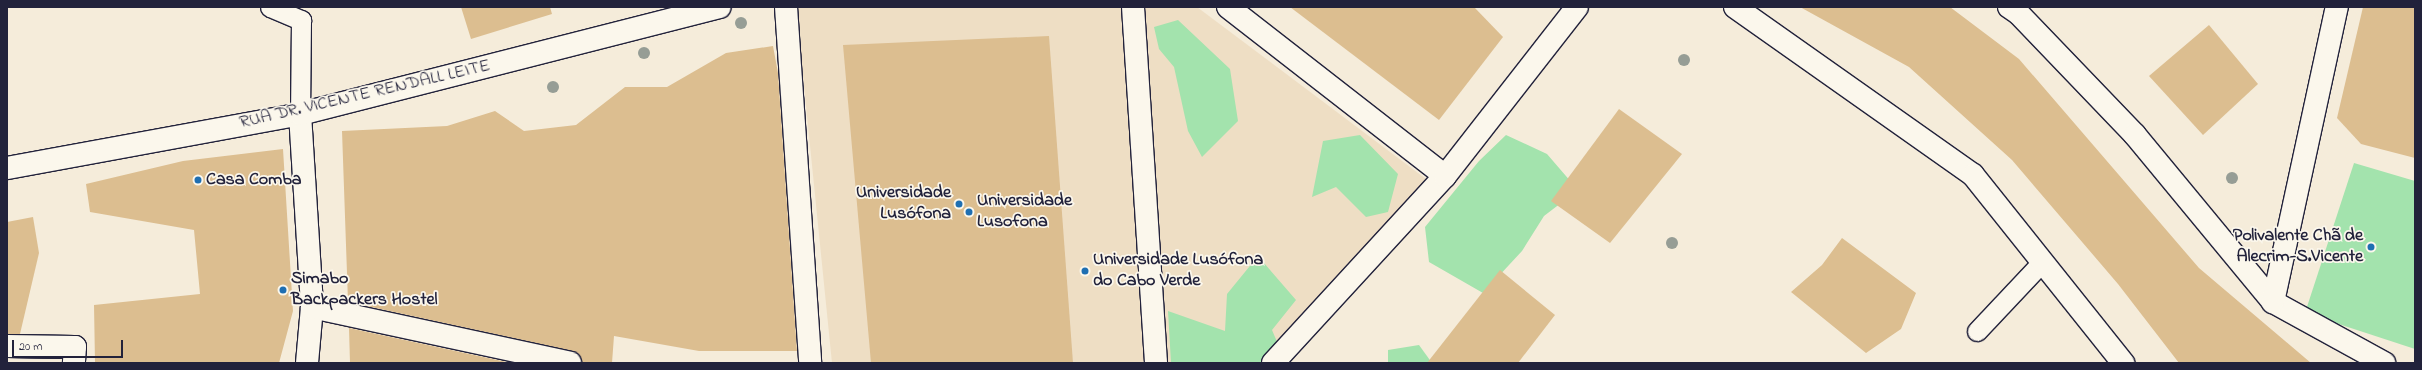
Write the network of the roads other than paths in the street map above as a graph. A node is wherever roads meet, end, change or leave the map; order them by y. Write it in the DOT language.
graph roads {
  1 [pos="270,7"];
  2 [pos="720,7"];
  3 [pos="786,7"];
  4 [pos="1133,7"];
  5 [pos="1228,7"];
  6 [pos="1576,7"];
  7 [pos="1735,7"];
  8 [pos="2009,7"];
  9 [pos="2337,7"];
  10 [pos="300,114"];
  11 [pos="7,168"];
  12 [pos="1445,176"];
  13 [pos="2042,262"];
  14 [pos="2273,302"];
  15 [pos="312,307"];
  16 [pos="1977,330"];
  17 [pos="7,346"];
  18 [pos="74,363"];
  19 [pos="307,363"];
  20 [pos="570,363"];
  21 [pos="810,363"];
  22 [pos="1156,363"];
  23 [pos="1273,363"];
  24 [pos="2122,363"];
  25 [pos="2384,363"];
  1 -- 10 [label="lane"];
  2 -- 10 [label="street, RUA DR. VICENTE RENDALL LEITE"];
  3 -- 21 [label="street"];
  4 -- 22 [label="street"];
  5 -- 12 [label="street"];
  6 -- 12 [label="street"];
  7 -- 13 [label="street"];
  8 -- 14 [label="street"];
  9 -- 14 [label="street"];
  10 -- 11 [label="street, RUA DR. VICENTE RENDALL LEITE"];
  10 -- 15 [label="street"];
  12 -- 23 [label="street"];
  13 -- 16 [label="lane"];
  13 -- 24 [label="street"];
  14 -- 25 [label="street"];
  15 -- 19 [label="street"];
  15 -- 20 [label="street"];
  17 -- 18 [label="street"];
}
